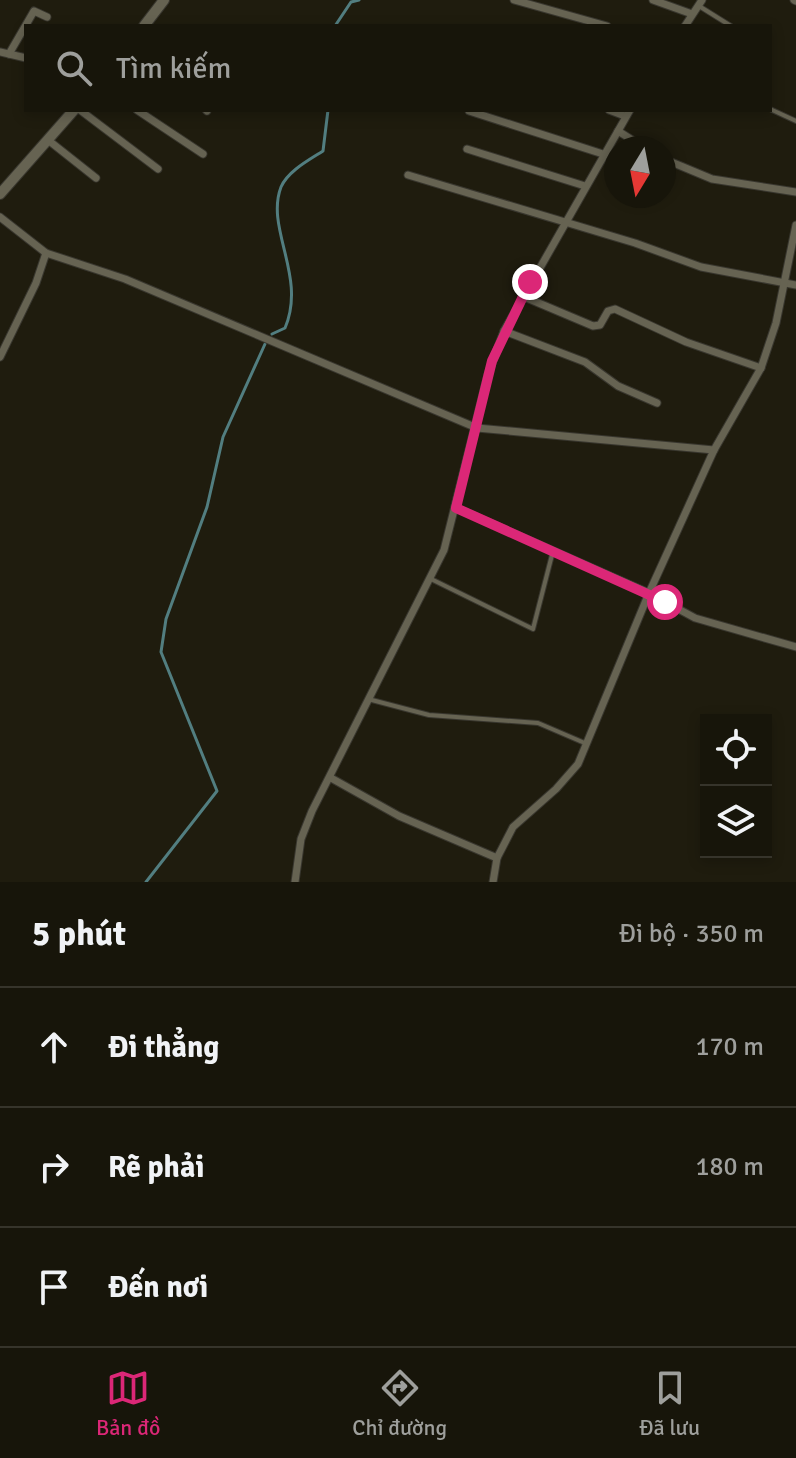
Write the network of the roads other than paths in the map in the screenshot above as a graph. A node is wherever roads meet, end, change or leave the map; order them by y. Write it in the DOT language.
graph roads {
  1 [pos="164,0"];
  2 [pos="514,0"];
  3 [pos="653,0"];
  4 [pos="700,3"];
  5 [pos="692,14"];
  6 [pos="47,17"];
  7 [pos="25,24"];
  8 [pos="146,24"];
  9 [pos="600,24"];
  10 [pos="686,24"];
  11 [pos="728,24"];
  12 [pos="24,25"];
  13 [pos="4,53"];
  14 [pos="24,58"];
  15 [pos="772,110"];
  16 [pos="72,112"];
  17 [pos="83,112"];
  18 [pos="140,112"];
  19 [pos="472,112"];
  20 [pos="628,113"];
  21 [pos="796,121"];
  22 [pos="618,131"];
  23 [pos="626,136"];
  24 [pos="48,140"];
  25 [pos="467,149"];
  26 [pos="203,154"];
  27 [pos="603,154"];
  28 [pos="676,165"];
  29 [pos="158,169"];
  30 [pos="408,175"];
  31 [pos="96,178"];
  32 [pos="585,186"];
  33 [pos="796,192"];
  34 [pos="0,194"];
  35 [pos="0,217"];
  36 [pos="565,222"];
  37 [pos="796,225"];
  38 [pos="46,253"];
  39 [pos="782,282"];
  40 [pos="796,285"];
  41 [pos="522,296"];
  42 [pos="504,331"];
  43 [pos="0,357"];
  44 [pos="761,368"];
  45 [pos="657,403"];
  46 [pos="477,428"];
  47 [pos="714,450"];
  48 [pos="456,508"];
  49 [pos="554,549"];
  50 [pos="429,578"];
  51 [pos="649,593"];
  52 [pos="796,647"];
  53 [pos="367,698"];
  54 [pos="587,744"];
  55 [pos="331,778"];
  56 [pos="497,858"];
  57 [pos="295,882"];
  58 [pos="493,882"];
  1 -- 8 [label="main road"];
  2 -- 9 [label="street"];
  3 -- 5 [label="street"];
  4 -- 5 [label="street"];
  4 -- 11 [label="lane"];
  5 -- 10 [label="street"];
  6 -- 7 [label="street"];
  12 -- 13 [label="street"];
  13 -- 14 [label="street"];
  15 -- 21 [label="lane"];
  16 -- 24 [label="main road"];
  17 -- 29 [label="street"];
  18 -- 26 [label="street"];
  19 -- 27 [label="street"];
  20 -- 22 [label="street"];
  22 -- 23 [label="street"];
  22 -- 27 [label="street"];
  24 -- 31 [label="street"];
  24 -- 34 [label="main road"];
  25 -- 32 [label="street"];
  27 -- 32 [label="street"];
  28 -- 33 [label="street"];
  30 -- 36 [label="street"];
  32 -- 36 [label="street"];
  35 -- 38 [label="street"];
  36 -- 39 [label="street"];
  36 -- 41 [label="street"];
  37 -- 39 [label="street"];
  38 -- 43 [label="street"];
  38 -- 46 [label="street"];
  39 -- 40 [label="street"];
  39 -- 44 [label="street"];
  41 -- 42 [label="street"];
  41 -- 44 [label="street"];
  42 -- 45 [label="street"];
  42 -- 46 [label="street"];
  44 -- 47 [label="street"];
  46 -- 47 [label="street"];
  46 -- 48 [label="street"];
  47 -- 51 [label="street"];
  48 -- 49 [label="street"];
  48 -- 50 [label="street"];
  49 -- 50 [label="lane"];
  49 -- 51 [label="street"];
  50 -- 53 [label="street"];
  51 -- 52 [label="street"];
  51 -- 54 [label="street"];
  53 -- 54 [label="lane"];
  53 -- 55 [label="street"];
  54 -- 56 [label="street"];
  55 -- 56 [label="street"];
  55 -- 57 [label="street"];
  56 -- 58 [label="street"];
}
